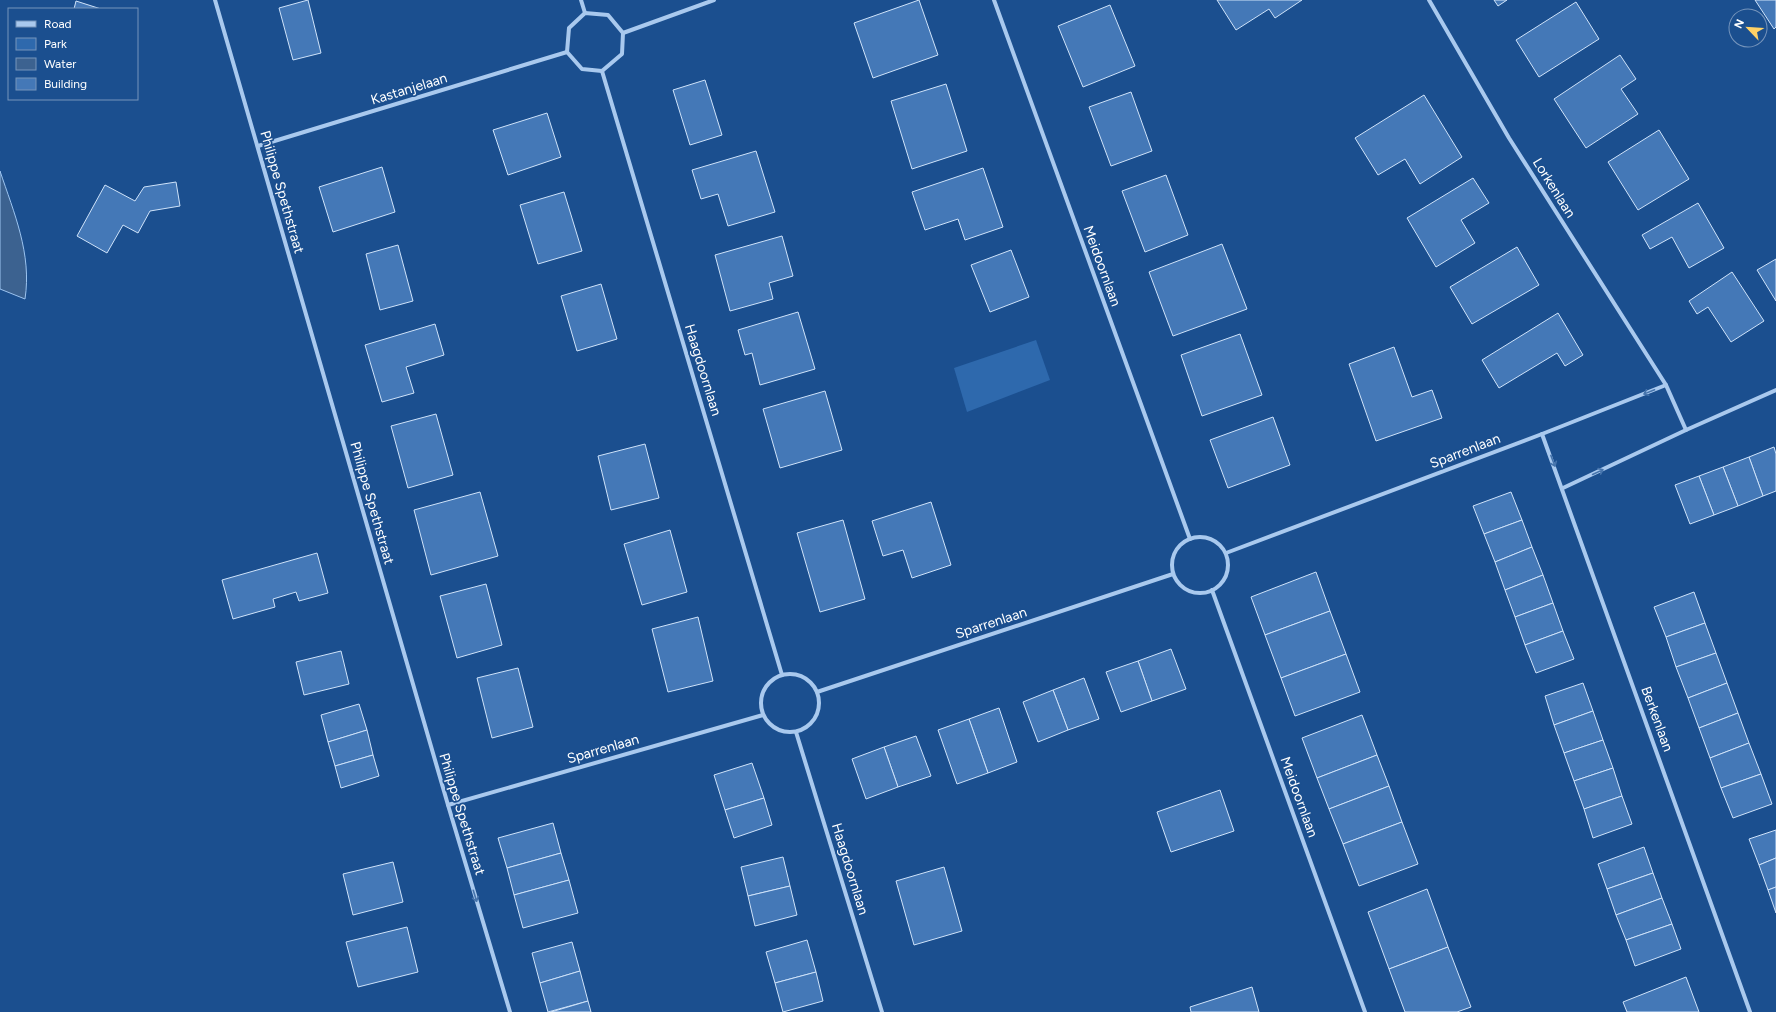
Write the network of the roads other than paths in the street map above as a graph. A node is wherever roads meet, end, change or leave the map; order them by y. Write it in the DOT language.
graph roads {
  1 [pos="215,0"];
  2 [pos="581,0"];
  3 [pos="714,0"];
  4 [pos="994,0"];
  5 [pos="1429,0"];
  6 [pos="585,13"];
  7 [pos="623,33"];
  8 [pos="567,52"];
  9 [pos="602,71"];
  10 [pos="258,146"];
  11 [pos="1666,385"];
  12 [pos="1776,390"];
  13 [pos="1686,430"];
  14 [pos="1542,434"];
  15 [pos="1563,488"];
  16 [pos="1190,539"];
  17 [pos="1226,553"];
  18 [pos="1173,574"];
  19 [pos="1212,590"];
  20 [pos="782,675"];
  21 [pos="817,692"];
  22 [pos="763,715"];
  23 [pos="796,732"];
  24 [pos="448,805"];
  25 [pos="510,1012"];
  26 [pos="882,1012"];
  27 [pos="1365,1012"];
  28 [pos="1750,1012"];
  1 -- 10 [label="street, Philippe Spethstraat"];
  2 -- 6 [label="street"];
  3 -- 7 [label="street"];
  4 -- 16 [label="street, Meidoornlaan"];
  5 -- 11 [label="street, Lorkenlaan"];
  6 -- 7 [label="street"];
  6 -- 8 [label="street"];
  7 -- 9 [label="street"];
  8 -- 9 [label="street"];
  8 -- 10 [label="street, Kastanjelaan"];
  9 -- 20 [label="street, Haagdoornlaan"];
  10 -- 24 [label="street, Philippe Spethstraat"];
  11 -- 13 [label="street"];
  11 -- 14 [label="street, Sparrenlaan, one-way"];
  12 -- 13 [label="street"];
  15 -- 13 [label="street, one-way"];
  14 -- 15 [label="street, Berkenlaan, one-way"];
  14 -- 17 [label="street, Sparrenlaan"];
  15 -- 28 [label="street, Berkenlaan"];
  16 -- 17 [label="street"];
  16 -- 18 [label="street"];
  17 -- 19 [label="street"];
  18 -- 19 [label="street"];
  18 -- 21 [label="street, Sparrenlaan"];
  19 -- 27 [label="street, Meidoornlaan"];
  20 -- 21 [label="street"];
  20 -- 22 [label="street"];
  21 -- 23 [label="street"];
  22 -- 23 [label="street"];
  22 -- 24 [label="street, Sparrenlaan"];
  23 -- 26 [label="street, Haagdoornlaan"];
  24 -- 25 [label="street, Philippe Spethstraat, one-way"];
}
